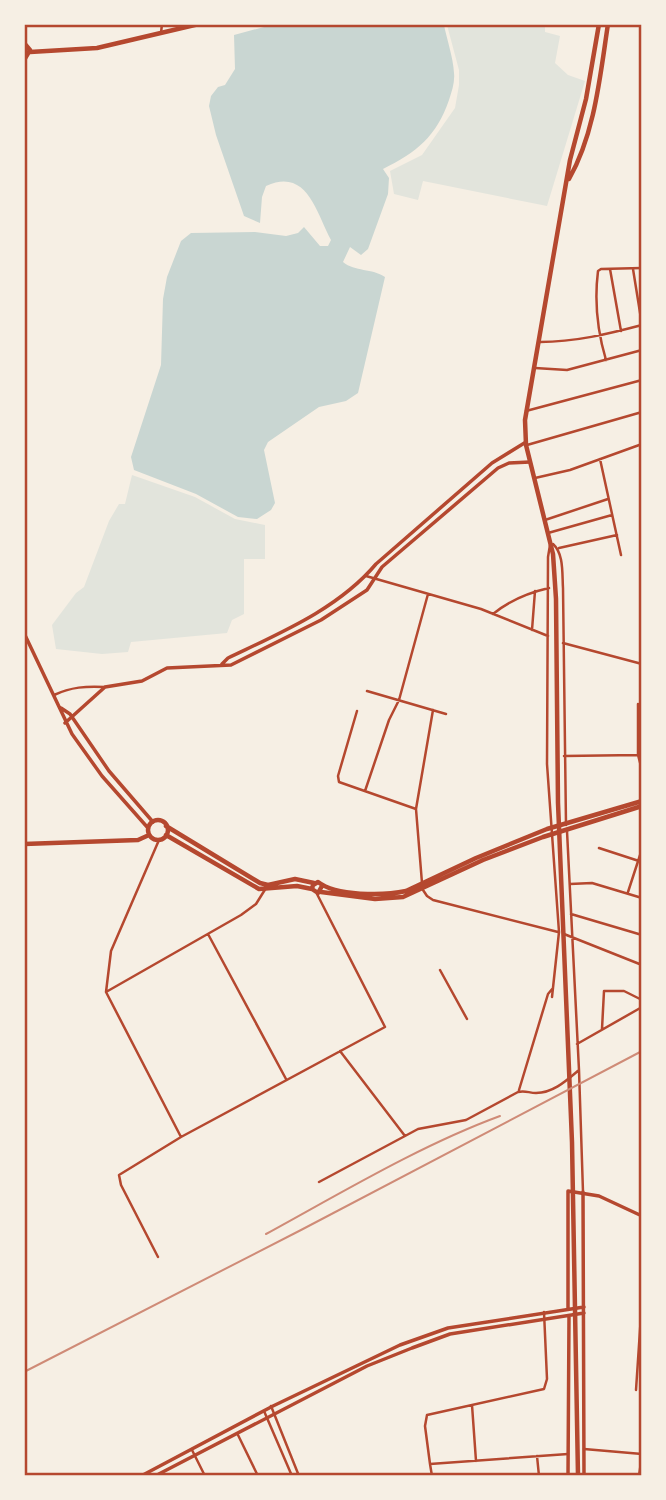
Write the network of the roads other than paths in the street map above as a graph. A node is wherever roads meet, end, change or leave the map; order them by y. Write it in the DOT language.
graph roads {
  1 [pos="162,24"];
  2 [pos="199,24"];
  3 [pos="599,24"];
  4 [pos="608,24"];
  5 [pos="161,33"];
  6 [pos="24,43"];
  7 [pos="30,52"];
  8 [pos="24,60"];
  9 [pos="589,78"];
  10 [pos="599,80"];
  11 [pos="567,183"];
  12 [pos="632,268"];
  13 [pos="642,268"];
  14 [pos="610,269"];
  15 [pos="642,325"];
  16 [pos="621,331"];
  17 [pos="599,336"];
  18 [pos="537,342"];
  19 [pos="642,350"];
  20 [pos="606,360"];
  21 [pos="533,368"];
  22 [pos="642,380"];
  23 [pos="526,411"];
  24 [pos="642,412"];
  25 [pos="526,443"];
  26 [pos="642,444"];
  27 [pos="600,458"];
  28 [pos="530,462"];
  29 [pos="534,478"];
  30 [pos="609,499"];
  31 [pos="612,515"];
  32 [pos="545,520"];
  33 [pos="548,533"];
  34 [pos="617,535"];
  35 [pos="550,541"];
  36 [pos="558,548"];
  37 [pos="621,555"];
  38 [pos="366,576"];
  39 [pos="375,578"];
  40 [pos="549,588"];
  41 [pos="535,591"];
  42 [pos="428,594"];
  43 [pos="493,614"];
  44 [pos="532,630"];
  45 [pos="24,633"];
  46 [pos="548,636"];
  47 [pos="26,640"];
  48 [pos="563,643"];
  49 [pos="222,664"];
  50 [pos="642,664"];
  51 [pos="105,687"];
  52 [pos="367,691"];
  53 [pos="54,695"];
  54 [pos="399,700"];
  55 [pos="638,704"];
  56 [pos="60,707"];
  57 [pos="433,710"];
  58 [pos="357,711"];
  59 [pos="446,714"];
  60 [pos="72,718"];
  61 [pos="65,723"];
  62 [pos="638,755"];
  63 [pos="564,756"];
  64 [pos="641,767"];
  65 [pos="365,792"];
  66 [pos="642,804"];
  67 [pos="416,809"];
  68 [pos="153,822"];
  69 [pos="566,822"];
  70 [pos="166,826"];
  71 [pos="148,828"];
  72 [pos="552,828"];
  73 [pos="566,830"];
  74 [pos="149,835"];
  75 [pos="166,835"];
  76 [pos="552,835"];
  77 [pos="159,840"];
  78 [pos="24,844"];
  79 [pos="600,848"];
  80 [pos="642,849"];
  81 [pos="640,861"];
  82 [pos="570,884"];
  83 [pos="422,886"];
  84 [pos="267,888"];
  85 [pos="317,889"];
  86 [pos="628,893"];
  87 [pos="642,898"];
  88 [pos="571,914"];
  89 [pos="559,932"];
  90 [pos="208,934"];
  91 [pos="642,935"];
  92 [pos="572,938"];
  93 [pos="642,965"];
  94 [pos="440,970"];
  95 [pos="553,988"];
  96 [pos="106,992"];
  97 [pos="552,998"];
  98 [pos="642,1000"];
  99 [pos="642,1007"];
  100 [pos="467,1019"];
  101 [pos="603,1029"];
  102 [pos="577,1044"];
  103 [pos="340,1051"];
  104 [pos="579,1070"];
  105 [pos="287,1080"];
  106 [pos="518,1092"];
  107 [pos="405,1136"];
  108 [pos="181,1137"];
  109 [pos="319,1182"];
  110 [pos="568,1184"];
  111 [pos="568,1191"];
  112 [pos="583,1192"];
  113 [pos="642,1216"];
  114 [pos="158,1256"];
  115 [pos="642,1300"];
  116 [pos="584,1307"];
  117 [pos="568,1309"];
  118 [pos="544,1312"];
  119 [pos="584,1313"];
  120 [pos="569,1316"];
  121 [pos="544,1319"];
  122 [pos="641,1324"];
  123 [pos="635,1390"];
  124 [pos="472,1405"];
  125 [pos="271,1406"];
  126 [pos="264,1411"];
  127 [pos="274,1413"];
  128 [pos="267,1417"];
  129 [pos="237,1432"];
  130 [pos="191,1449"];
  131 [pos="584,1449"];
  132 [pos="194,1454"];
  133 [pos="568,1454"];
  134 [pos="642,1455"];
  135 [pos="537,1456"];
  136 [pos="475,1461"];
  137 [pos="430,1464"];
  138 [pos="640,1473"];
  139 [pos="141,1475"];
  140 [pos="155,1475"];
  141 [pos="205,1475"];
  142 [pos="258,1475"];
  143 [pos="292,1475"];
  144 [pos="299,1475"];
  145 [pos="432,1475"];
  146 [pos="539,1475"];
  147 [pos="568,1475"];
  148 [pos="578,1475"];
  149 [pos="584,1475"];
  1 -- 5 [label="street"];
  2 -- 5 [label="main road"];
  3 -- 9 [label="main road"];
  4 -- 10 [label="main road"];
  5 -- 7 [label="main road"];
  6 -- 7 [label="main road"];
  7 -- 8 [label="main road"];
  9 -- 10 [label="main road"];
  9 -- 11 [label="main road"];
  10 -- 11 [label="main road"];
  11 -- 18 [label="main road"];
  12 -- 13 [label="street"];
  12 -- 14 [label="street"];
  12 -- 15 [label="street"];
  14 -- 16 [label="street"];
  14 -- 17 [label="street"];
  15 -- 16 [label="street"];
  16 -- 17 [label="street"];
  17 -- 18 [label="street"];
  17 -- 20 [label="street"];
  18 -- 21 [label="main road"];
  19 -- 20 [label="street"];
  20 -- 21 [label="street"];
  21 -- 23 [label="main road"];
  22 -- 23 [label="street"];
  23 -- 25 [label="main road"];
  24 -- 25 [label="street"];
  25 -- 28 [label="main road"];
  25 -- 38 [label="street"];
  26 -- 27 [label="street"];
  27 -- 29 [label="street"];
  27 -- 30 [label="street"];
  28 -- 29 [label="main road"];
  28 -- 39 [label="street"];
  29 -- 32 [label="main road"];
  30 -- 31 [label="street"];
  30 -- 32 [label="street"];
  31 -- 33 [label="street"];
  31 -- 34 [label="street"];
  32 -- 33 [label="main road"];
  33 -- 35 [label="main road"];
  34 -- 36 [label="street"];
  34 -- 37 [label="street"];
  35 -- 36 [label="street"];
  35 -- 40 [label="street"];
  35 -- 148 [label="main road"];
  36 -- 48 [label="street"];
  38 -- 39 [label="street"];
  38 -- 49 [label="street"];
  39 -- 42 [label="street"];
  39 -- 49 [label="street"];
  40 -- 41 [label="street"];
  40 -- 46 [label="street"];
  41 -- 43 [label="street"];
  41 -- 44 [label="street"];
  42 -- 43 [label="street"];
  42 -- 54 [label="street"];
  43 -- 44 [label="street"];
  44 -- 46 [label="street"];
  45 -- 47 [label="street"];
  46 -- 72 [label="street"];
  47 -- 53 [label="street"];
  48 -- 50 [label="street"];
  48 -- 63 [label="street"];
  49 -- 51 [label="street"];
  51 -- 53 [label="street"];
  51 -- 60 [label="street"];
  52 -- 54 [label="street"];
  53 -- 56 [label="street"];
  54 -- 57 [label="street"];
  54 -- 65 [label="street"];
  55 -- 62 [label="street"];
  56 -- 60 [label="street"];
  56 -- 61 [label="street"];
  57 -- 59 [label="street"];
  57 -- 67 [label="street"];
  58 -- 65 [label="street"];
  60 -- 61 [label="street"];
  60 -- 68 [label="street"];
  61 -- 71 [label="street"];
  62 -- 63 [label="street"];
  62 -- 64 [label="street"];
  63 -- 69 [label="street"];
  65 -- 67 [label="street"];
  66 -- 69 [label="main road"];
  66 -- 73 [label="main road"];
  67 -- 83 [label="street"];
  68 -- 70 [label="main road"];
  68 -- 71 [label="main road"];
  69 -- 72 [label="main road"];
  69 -- 73 [label="street"];
  70 -- 75 [label="main road"];
  70 -- 84 [label="main road"];
  71 -- 74 [label="main road"];
  72 -- 76 [label="street"];
  72 -- 83 [label="main road"];
  73 -- 76 [label="main road"];
  73 -- 82 [label="street"];
  74 -- 77 [label="main road"];
  74 -- 78 [label="main road"];
  75 -- 77 [label="main road"];
  75 -- 84 [label="main road"];
  76 -- 83 [label="main road"];
  76 -- 89 [label="street"];
  77 -- 96 [label="street"];
  79 -- 81 [label="street"];
  80 -- 81 [label="street"];
  81 -- 86 [label="street"];
  82 -- 86 [label="street"];
  82 -- 88 [label="street"];
  83 -- 85 [label="main road"];
  83 -- 89 [label="street"];
  84 -- 85 [label="main road"];
  84 -- 90 [label="street"];
  85 -- 103 [label="street"];
  86 -- 87 [label="street"];
  88 -- 91 [label="street"];
  88 -- 92 [label="street"];
  89 -- 92 [label="street"];
  89 -- 95 [label="street"];
  90 -- 96 [label="street"];
  90 -- 105 [label="street"];
  92 -- 93 [label="street"];
  92 -- 102 [label="street"];
  94 -- 100 [label="street"];
  95 -- 97 [label="street"];
  95 -- 106 [label="street"];
  96 -- 108 [label="street"];
  98 -- 101 [label="street"];
  99 -- 101 [label="street"];
  101 -- 102 [label="street"];
  102 -- 104 [label="street"];
  103 -- 105 [label="street"];
  103 -- 107 [label="street"];
  104 -- 106 [label="street"];
  104 -- 112 [label="street"];
  105 -- 108 [label="street"];
  106 -- 107 [label="street"];
  107 -- 109 [label="street"];
  108 -- 114 [label="street"];
  110 -- 111 [label="street"];
  111 -- 112 [label="street"];
  111 -- 117 [label="street"];
  112 -- 113 [label="street"];
  112 -- 116 [label="street"];
  115 -- 122 [label="street"];
  116 -- 117 [label="street"];
  116 -- 119 [label="street"];
  117 -- 118 [label="street"];
  117 -- 120 [label="street"];
  118 -- 121 [label="street"];
  118 -- 125 [label="street"];
  119 -- 120 [label="street"];
  119 -- 131 [label="street"];
  120 -- 121 [label="street"];
  120 -- 133 [label="street"];
  121 -- 124 [label="street"];
  121 -- 127 [label="street"];
  122 -- 123 [label="street"];
  124 -- 136 [label="street"];
  124 -- 137 [label="street"];
  125 -- 126 [label="street"];
  125 -- 127 [label="street"];
  126 -- 128 [label="street"];
  126 -- 130 [label="street"];
  127 -- 128 [label="street"];
  127 -- 144 [label="street"];
  128 -- 129 [label="street"];
  128 -- 143 [label="street"];
  129 -- 132 [label="street"];
  129 -- 142 [label="street"];
  130 -- 132 [label="street"];
  130 -- 139 [label="street"];
  131 -- 134 [label="street"];
  131 -- 149 [label="street"];
  132 -- 140 [label="street"];
  132 -- 141 [label="street"];
  133 -- 135 [label="street"];
  133 -- 147 [label="street"];
  134 -- 138 [label="street"];
  135 -- 136 [label="street"];
  135 -- 146 [label="street"];
  136 -- 137 [label="street"];
  137 -- 145 [label="street"];
}
